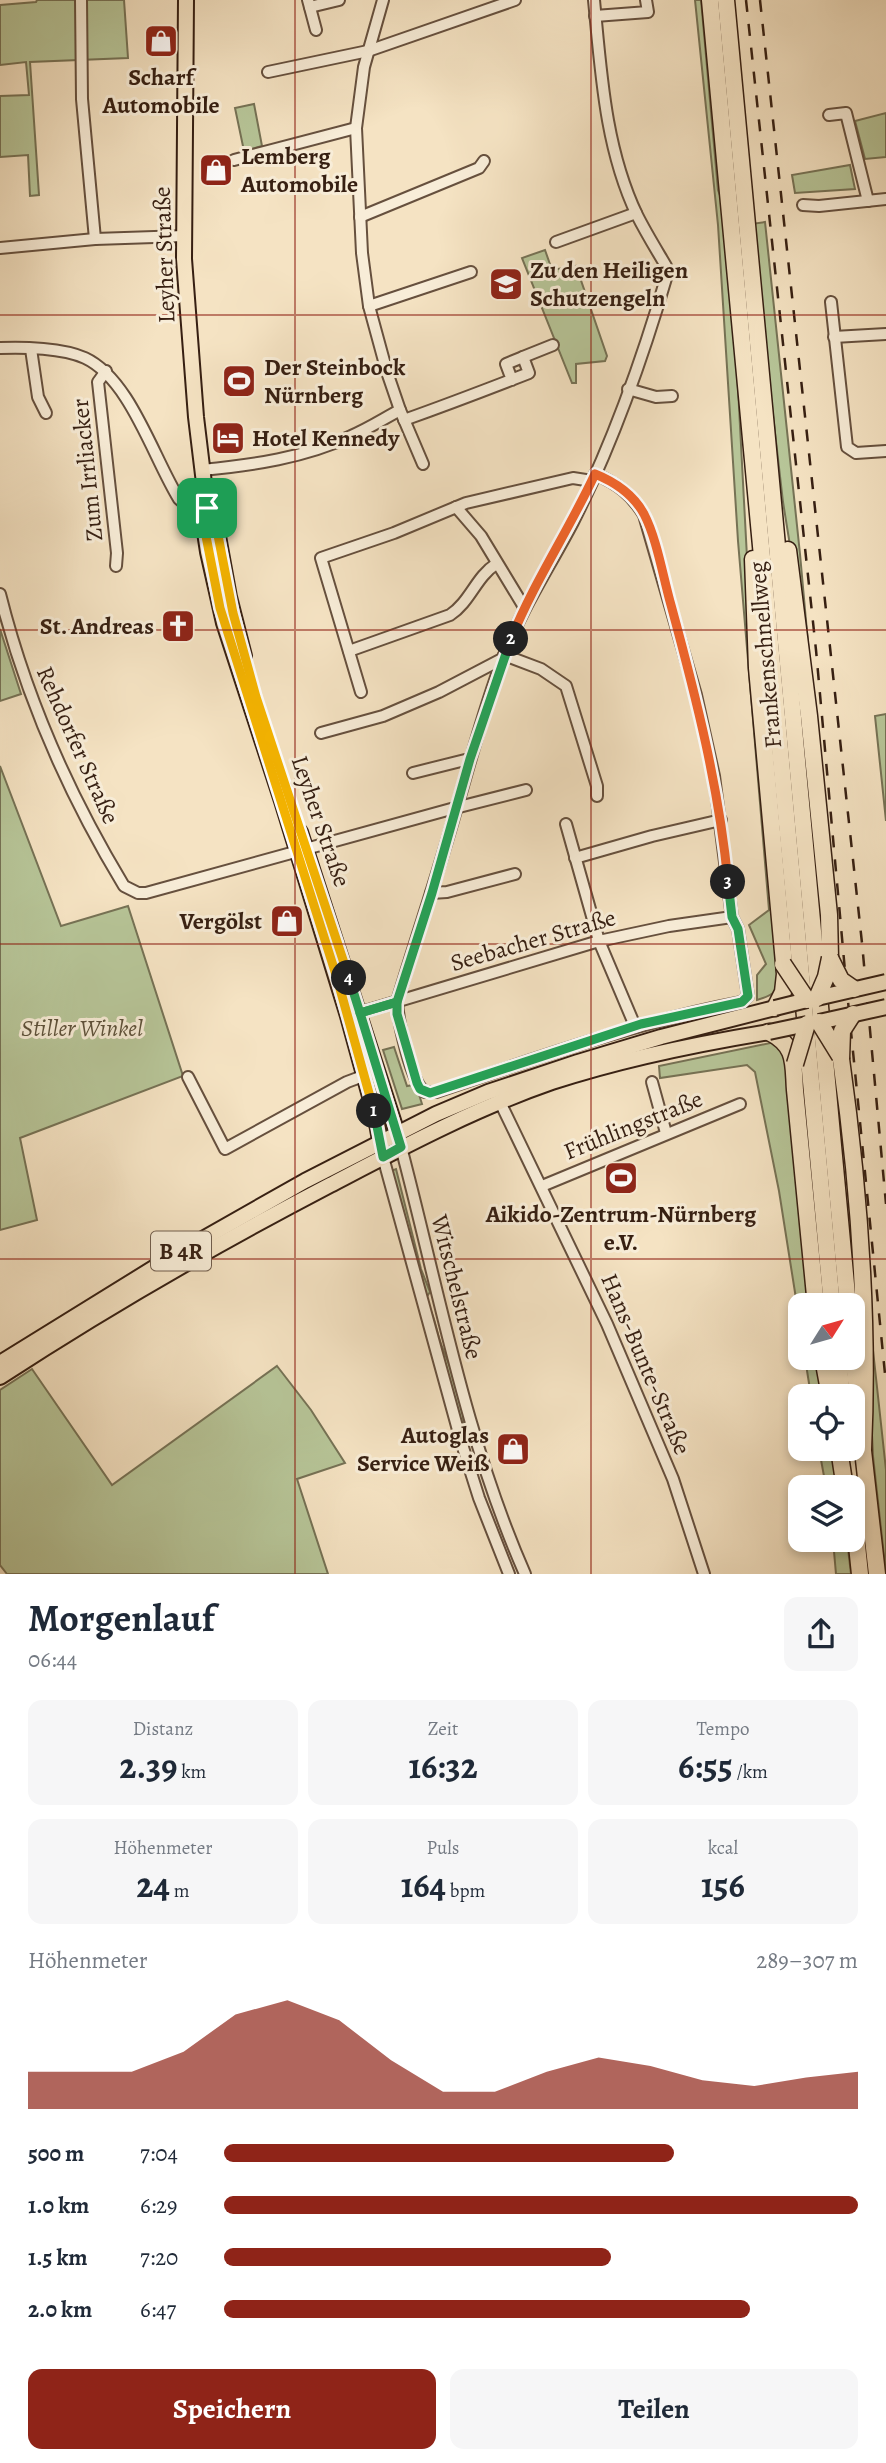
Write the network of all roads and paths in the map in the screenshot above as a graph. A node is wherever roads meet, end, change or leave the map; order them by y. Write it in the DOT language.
graph roads {
  1 [pos="81,0"];
  2 [pos="186,0"];
  3 [pos="339,0"];
  4 [pos="383,0"];
  5 [pos="515,0"];
  6 [pos="594,0"];
  7 [pos="646,0"];
  8 [pos="710,0"];
  9 [pos="726,0"];
  10 [pos="309,3"];
  11 [pos="595,16"];
  12 [pos="316,30"];
  13 [pos="368,51"];
  14 [pos="268,72"];
  15 [pos="829,115"];
  16 [pos="356,128"];
  17 [pos="234,160"];
  18 [pos="484,161"];
  19 [pos="886,199"];
  20 [pos="868,201"];
  21 [pos="803,205"];
  22 [pos="636,213"];
  23 [pos="360,217"];
  24 [pos="184,236"];
  25 [pos="95,239"];
  26 [pos="556,243"];
  27 [pos="0,248"];
  28 [pos="471,272"];
  29 [pos="831,302"];
  30 [pos="369,306"];
  31 [pos="886,334"];
  32 [pos="834,337"];
  33 [pos="554,345"];
  34 [pos="0,348"];
  35 [pos="31,349"];
  36 [pos="523,357"];
  37 [pos="106,371"];
  38 [pos="512,380"];
  39 [pos="628,389"];
  40 [pos="672,396"];
  41 [pos="46,413"];
  42 [pos="402,415"];
  43 [pos="886,451"];
  44 [pos="423,464"];
  45 [pos="202,470"];
  46 [pos="593,478"];
  47 [pos="764,487"];
  48 [pos="456,507"];
  49 [pos="207,508"];
  50 [pos="496,564"];
  51 [pos="116,566"];
  52 [pos="0,594"];
  53 [pos="524,607"];
  54 [pos="349,651"];
  55 [pos="503,657"];
  56 [pos="361,692"];
  57 [pos="321,733"];
  58 [pos="470,759"];
  59 [pos="413,773"];
  60 [pos="526,790"];
  61 [pos="597,796"];
  62 [pos="457,807"];
  63 [pos="721,820"];
  64 [pos="566,824"];
  65 [pos="301,850"];
  66 [pos="575,858"];
  67 [pos="515,874"];
  68 [pos="432,893"];
  69 [pos="732,917"];
  70 [pos="599,942"];
  71 [pos="830,958"];
  72 [pos="783,964"];
  73 [pos="886,982"];
  74 [pos="854,989"];
  75 [pos="397,1002"];
  76 [pos="886,1007"];
  77 [pos="775,1008"];
  78 [pos="812,1011"];
  79 [pos="853,1014"];
  80 [pos="354,1015"];
  81 [pos="635,1026"];
  82 [pos="769,1032"];
  83 [pos="841,1059"];
  84 [pos="795,1064"];
  85 [pos="580,1068"];
  86 [pos="371,1073"];
  87 [pos="188,1077"];
  88 [pos="652,1082"];
  89 [pos="500,1102"];
  90 [pos="740,1104"];
  91 [pos="666,1133"];
  92 [pos="399,1140"];
  93 [pos="380,1141"];
  94 [pos="383,1157"];
  95 [pos="542,1186"];
  96 [pos="815,1293"];
  97 [pos="831,1293"];
  98 [pos="847,1293"];
  99 [pos="438,1302"];
  100 [pos="422,1306"];
  101 [pos="0,1363"];
  102 [pos="0,1377"];
  103 [pos="865,1394"];
  104 [pos="475,1437"];
  105 [pos="461,1441"];
  106 [pos="857,1461"];
  107 [pos="497,1505"];
  108 [pos="483,1510"];
  109 [pos="858,1552"];
  110 [pos="509,1574"];
  111 [pos="525,1574"];
  112 [pos="704,1574"];
  113 [pos="860,1574"];
  114 [pos="877,1574"];
  1 -- 25 [label="street"];
  2 -- 24 [label="main road, Leyher Straße"];
  3 -- 10 [label="street"];
  4 -- 13 [label="street"];
  5 -- 13 [label="street"];
  6 -- 11 [label="street"];
  7 -- 11 [label="street"];
  8 -- 47 [label="highway, Frankenschnellweg"];
  9 -- 47 [label="highway, Frankenschnellweg"];
  10 -- 12 [label="street"];
  11 -- 22 [label="street"];
  13 -- 14 [label="street"];
  13 -- 16 [label="street"];
  15 -- 20 [label="street"];
  16 -- 17 [label="street"];
  16 -- 23 [label="street"];
  18 -- 23 [label="street"];
  19 -- 20 [label="street"];
  20 -- 21 [label="street"];
  22 -- 26 [label="street"];
  22 -- 39 [label="street"];
  23 -- 30 [label="street"];
  24 -- 25 [label="street"];
  24 -- 45 [label="main road, Leyher Straße"];
  25 -- 27 [label="street"];
  28 -- 30 [label="street"];
  29 -- 32 [label="street"];
  30 -- 42 [label="street"];
  31 -- 32 [label="street"];
  32 -- 43 [label="street"];
  33 -- 36 [label="street"];
  34 -- 35 [label="street"];
  35 -- 37 [label="street"];
  35 -- 41 [label="street"];
  36 -- 38 [label="street"];
  36 -- 38 [label="street"];
  37 -- 49 [label="street"];
  37 -- 51 [label="street, Zum Irrliacker"];
  38 -- 42 [label="street"];
  39 -- 40 [label="street"];
  39 -- 46 [label="street"];
  42 -- 44 [label="street"];
  42 -- 45 [label="street"];
  45 -- 49 [label="main road, Leyher Straße"];
  46 -- 48 [label="street"];
  46 -- 53 [label="street"];
  46 -- 63 [label="street"];
  47 -- 71 [label="highway"];
  47 -- 72 [label="highway"];
  47 -- 97 [label="highway, Frankenschnellweg"];
  47 -- 98 [label="highway, Frankenschnellweg"];
  48 -- 50 [label="street"];
  48 -- 54 [label="street"];
  49 -- 65 [label="main road, Leyher Straße"];
  50 -- 53 [label="street"];
  50 -- 54 [label="street"];
  52 -- 65 [label="street, Rehdorfer Straße"];
  53 -- 55 [label="street"];
  54 -- 56 [label="street"];
  55 -- 57 [label="street"];
  55 -- 58 [label="street"];
  55 -- 61 [label="street"];
  58 -- 59 [label="street"];
  58 -- 62 [label="street"];
  60 -- 62 [label="street, Rehdorfer Straße"];
  62 -- 65 [label="street, Rehdorfer Straße"];
  62 -- 68 [label="street"];
  63 -- 66 [label="street"];
  63 -- 69 [label="street"];
  64 -- 66 [label="street"];
  65 -- 80 [label="main road, Leyher Straße"];
  66 -- 70 [label="street"];
  67 -- 68 [label="street"];
  68 -- 75 [label="street"];
  69 -- 70 [label="street, Seebacher Straße"];
  69 -- 81 [label="street"];
  70 -- 75 [label="street, Seebacher Straße"];
  70 -- 81 [label="street"];
  71 -- 74 [label="highway, bridge"];
  71 -- 78 [label="highway, bridge"];
  72 -- 77 [label="highway, bridge"];
  72 -- 78 [label="highway, bridge"];
  73 -- 74 [label="main road, B 4R, bridge"];
  74 -- 78 [label="main road, B 4R, bridge"];
  75 -- 80 [label="street, Seebacher Straße"];
  75 -- 81 [label="street"];
  76 -- 79 [label="main road, B 4R, bridge"];
  77 -- 78 [label="main road, B 4R, bridge"];
  77 -- 85 [label="main road, B 4R"];
  78 -- 79 [label="main road, B 4R, bridge"];
  78 -- 82 [label="main road, B 4R, bridge"];
  78 -- 83 [label="highway, bridge"];
  78 -- 84 [label="highway, bridge"];
  79 -- 83 [label="highway, bridge"];
  80 -- 86 [label="main road, Leyher Straße"];
  82 -- 84 [label="highway"];
  82 -- 85 [label="main road, B 4R"];
  83 -- 103 [label="highway"];
  84 -- 96 [label="highway"];
  85 -- 89 [label="main road, B 4R"];
  85 -- 92 [label="main road, B 4R"];
  86 -- 87 [label="street"];
  86 -- 92 [label="main road, Leyher Straße"];
  86 -- 93 [label="main road, Leyher Straße"];
  88 -- 91 [label="street"];
  89 -- 92 [label="main road, B 4R"];
  89 -- 95 [label="street, Hans-Bunte-Straße"];
  90 -- 91 [label="street, Frühlingstraße"];
  91 -- 95 [label="street, Frühlingstraße"];
  92 -- 93 [label="main road, B 4R"];
  92 -- 94 [label="main road, B 4R"];
  92 -- 99 [label="street, Witschelstraße"];
  93 -- 94 [label="main road, Leyher Straße"];
  93 -- 101 [label="main road, B 4R"];
  94 -- 100 [label="street, Witschelstraße"];
  94 -- 102 [label="main road, B 4R"];
  95 -- 112 [label="street, Hans-Bunte-Straße"];
  99 -- 100 [label="street"];
  99 -- 104 [label="street, Witschelstraße"];
  100 -- 105 [label="street, Witschelstraße"];
  104 -- 105 [label="street"];
  104 -- 107 [label="street, Witschelstraße"];
  105 -- 108 [label="street, Witschelstraße"];
  106 -- 114 [label="highway"];
  107 -- 108 [label="street"];
  107 -- 111 [label="street, Witschelstraße"];
  108 -- 110 [label="street, Witschelstraße"];
  109 -- 113 [label="highway"];
}
